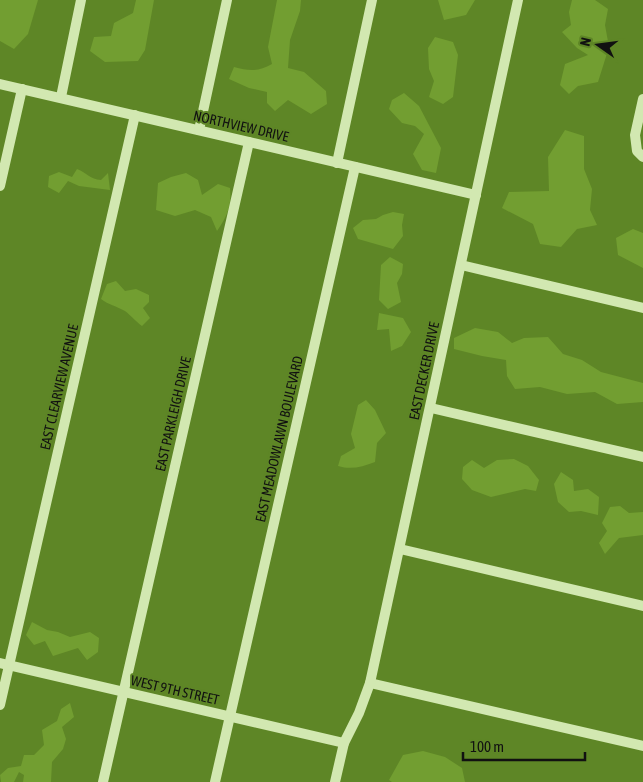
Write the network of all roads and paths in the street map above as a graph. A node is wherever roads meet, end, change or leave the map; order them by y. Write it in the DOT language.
graph roads {
  1 [pos="81,0"];
  2 [pos="227,0"];
  3 [pos="372,0"];
  4 [pos="518,0"];
  5 [pos="0,84"];
  6 [pos="22,89"];
  7 [pos="60,97"];
  8 [pos="643,99"];
  9 [pos="135,115"];
  10 [pos="199,130"];
  11 [pos="250,142"];
  12 [pos="643,157"];
  13 [pos="337,163"];
  14 [pos="355,167"];
  15 [pos="0,186"];
  16 [pos="476,195"];
  17 [pos="461,265"];
  18 [pos="643,308"];
  19 [pos="431,408"];
  20 [pos="643,457"];
  21 [pos="400,549"];
  22 [pos="643,606"];
  23 [pos="5,664"];
  24 [pos="370,683"];
  25 [pos="124,692"];
  26 [pos="0,705"];
  27 [pos="230,717"];
  28 [pos="344,743"];
  29 [pos="643,746"];
  30 [pos="103,782"];
  31 [pos="215,782"];
  32 [pos="335,782"];
  1 -- 7 [label="street"];
  2 -- 10 [label="street"];
  3 -- 13 [label="street"];
  4 -- 16 [label="street, EAST DECKER DRIVE"];
  5 -- 6 [label="street, NORTHVIEW DRIVE"];
  6 -- 7 [label="street, NORTHVIEW DRIVE"];
  6 -- 15 [label="street"];
  7 -- 9 [label="street, NORTHVIEW DRIVE"];
  8 -- 12 [label="street"];
  9 -- 10 [label="street, NORTHVIEW DRIVE"];
  9 -- 23 [label="street, EAST CLEARVIEW AVENUE"];
  10 -- 11 [label="street, NORTHVIEW DRIVE"];
  11 -- 13 [label="street, NORTHVIEW DRIVE"];
  11 -- 25 [label="street, EAST PARKLEIGH DRIVE"];
  13 -- 14 [label="street, NORTHVIEW DRIVE"];
  14 -- 16 [label="street, NORTHVIEW DRIVE"];
  14 -- 27 [label="street, EAST MEADOWLAWN BOULEVARD"];
  16 -- 17 [label="street, EAST DECKER DRIVE"];
  17 -- 18 [label="street"];
  17 -- 19 [label="street, EAST DECKER DRIVE"];
  19 -- 20 [label="street"];
  19 -- 21 [label="street, EAST DECKER DRIVE"];
  21 -- 22 [label="street"];
  21 -- 24 [label="street, EAST DECKER DRIVE"];
  23 -- 25 [label="street, WEST 9TH STREET"];
  23 -- 26 [label="street, EAST CLEARVIEW AVENUE"];
  24 -- 28 [label="street, EAST DECKER DRIVE"];
  24 -- 29 [label="street"];
  25 -- 27 [label="street, WEST 9TH STREET"];
  25 -- 30 [label="street, EAST PARKLEIGH DRIVE"];
  27 -- 28 [label="street, WEST 9TH STREET"];
  27 -- 31 [label="street, EAST MEADOWLAWN BOULEVARD"];
  28 -- 32 [label="street, EAST DECKER DRIVE"];
}
